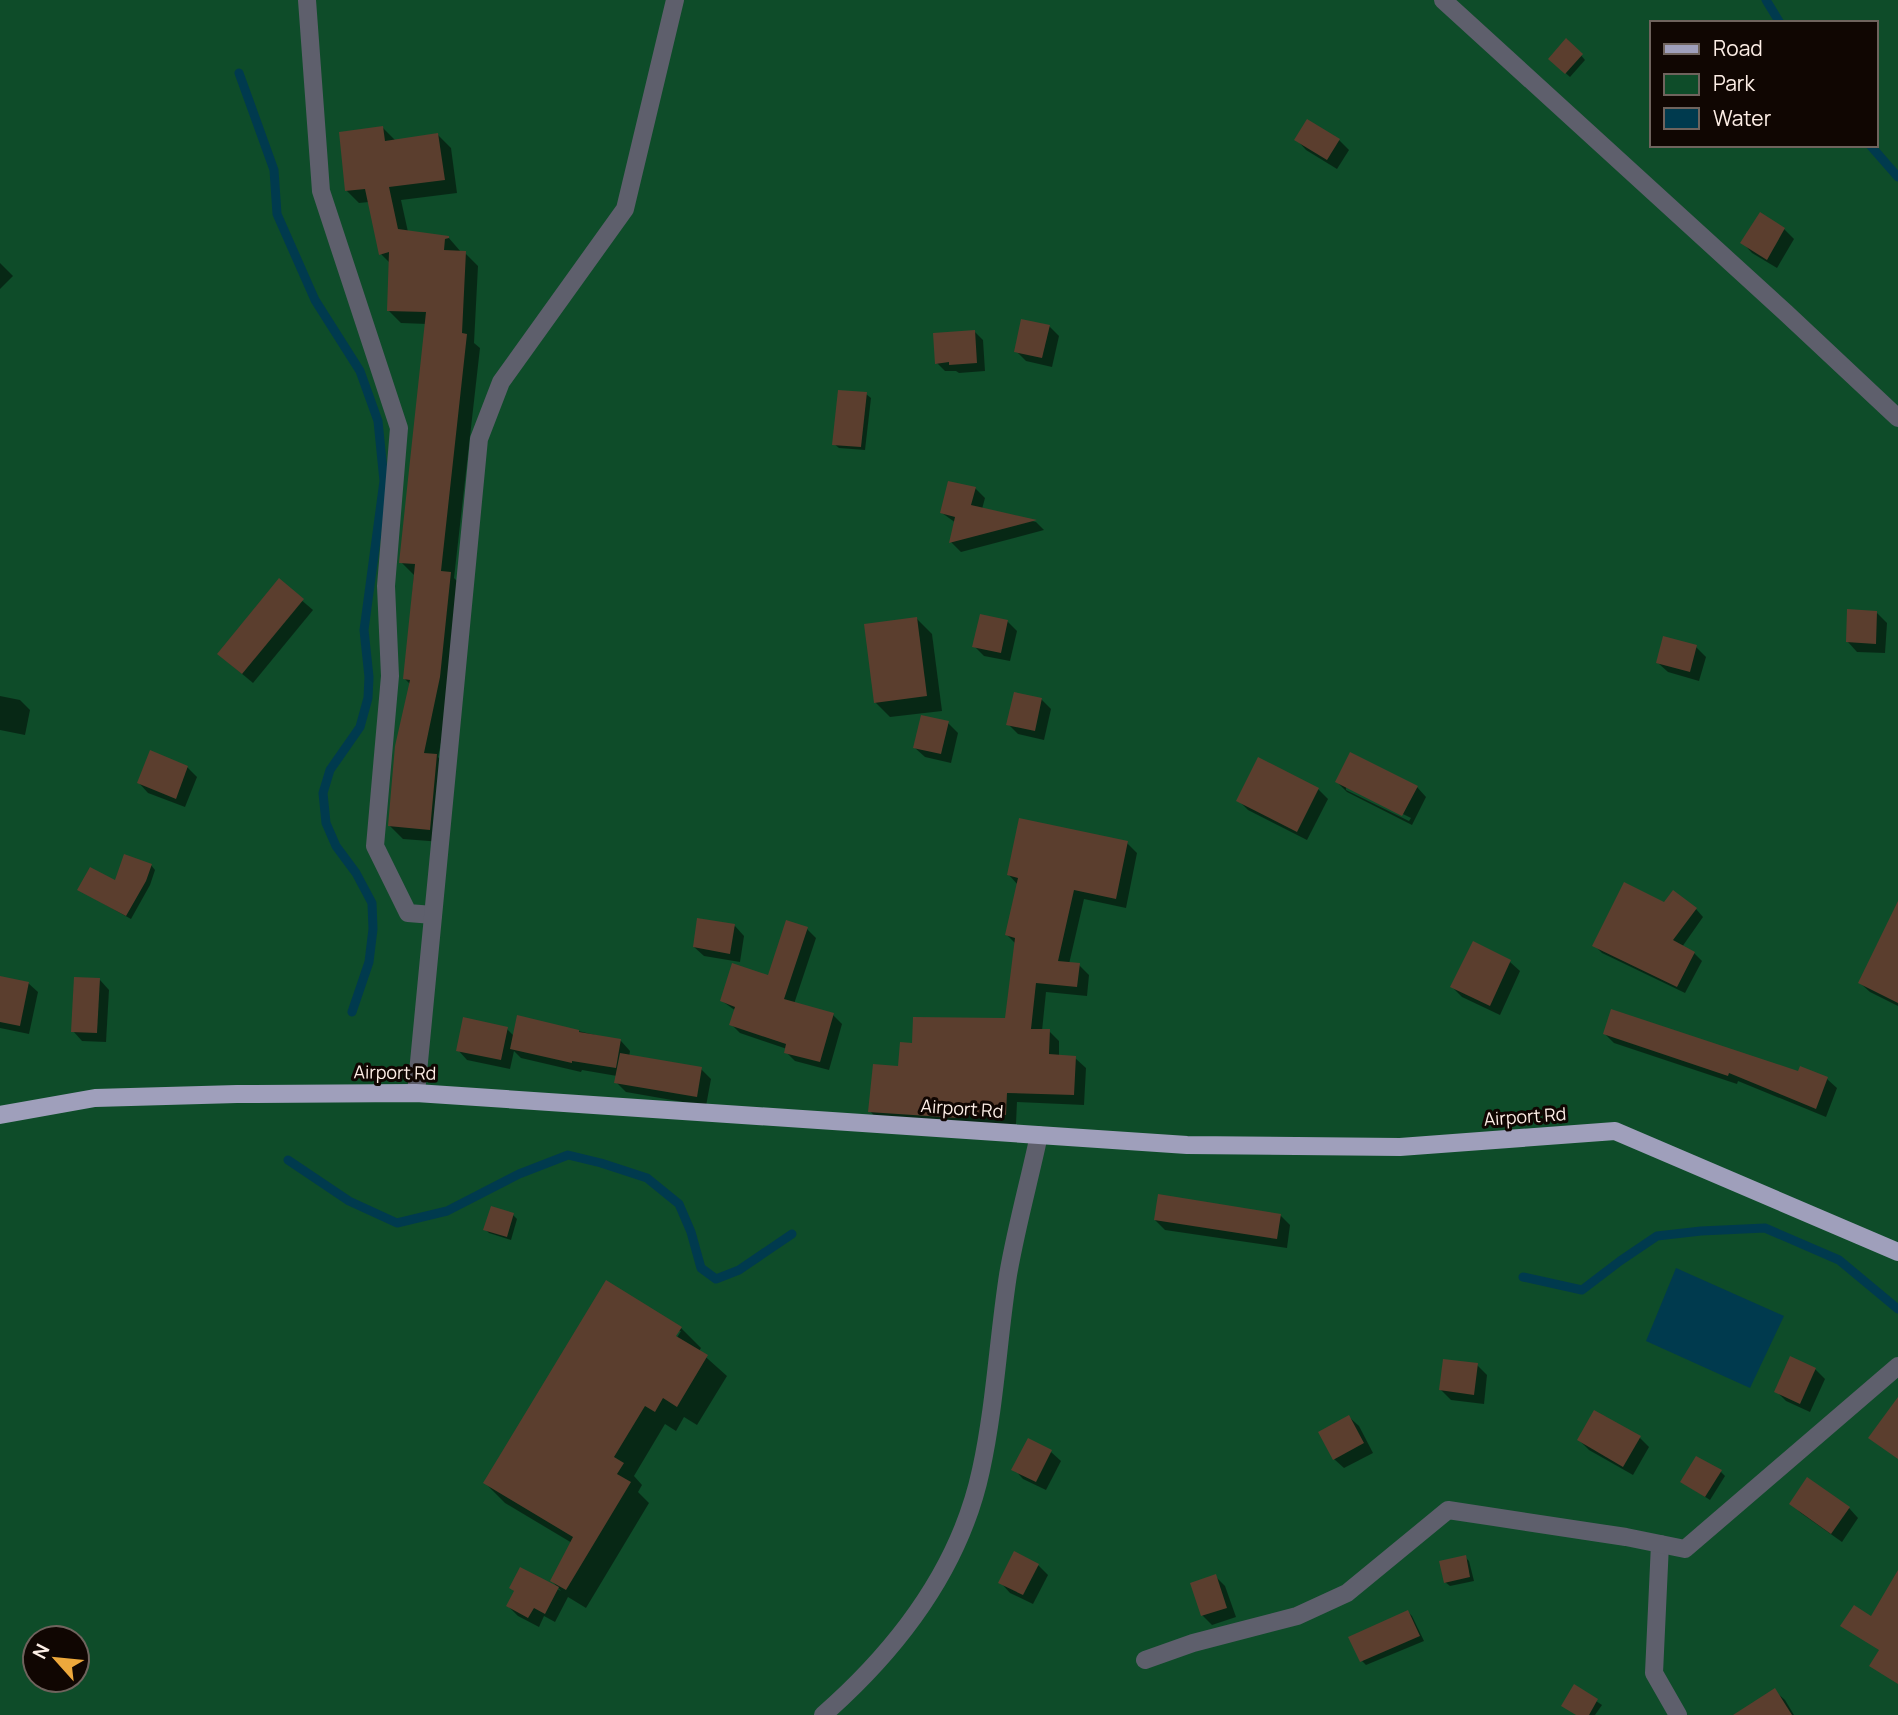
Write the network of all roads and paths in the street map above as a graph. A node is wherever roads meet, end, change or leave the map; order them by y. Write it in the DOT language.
graph roads {
  1 [pos="307,0"];
  2 [pos="675,0"];
  3 [pos="1444,0"];
  4 [pos="1898,418"];
  5 [pos="433,915"];
  6 [pos="416,1093"];
  7 [pos="0,1115"];
  8 [pos="1039,1135"];
  9 [pos="1898,1252"];
  10 [pos="1898,1366"];
  11 [pos="1660,1544"];
  12 [pos="1146,1660"];
  13 [pos="822,1715"];
  14 [pos="1678,1715"];
  1 -- 5 [label="street"];
  2 -- 5 [label="street"];
  3 -- 4 [label="street"];
  5 -- 6 [label="street"];
  6 -- 7 [label="main road, Airport Rd"];
  6 -- 8 [label="main road, Airport Rd"];
  8 -- 9 [label="main road, Airport Rd"];
  8 -- 13 [label="street"];
  10 -- 11 [label="street"];
  11 -- 12 [label="street"];
  11 -- 14 [label="street"];
}
